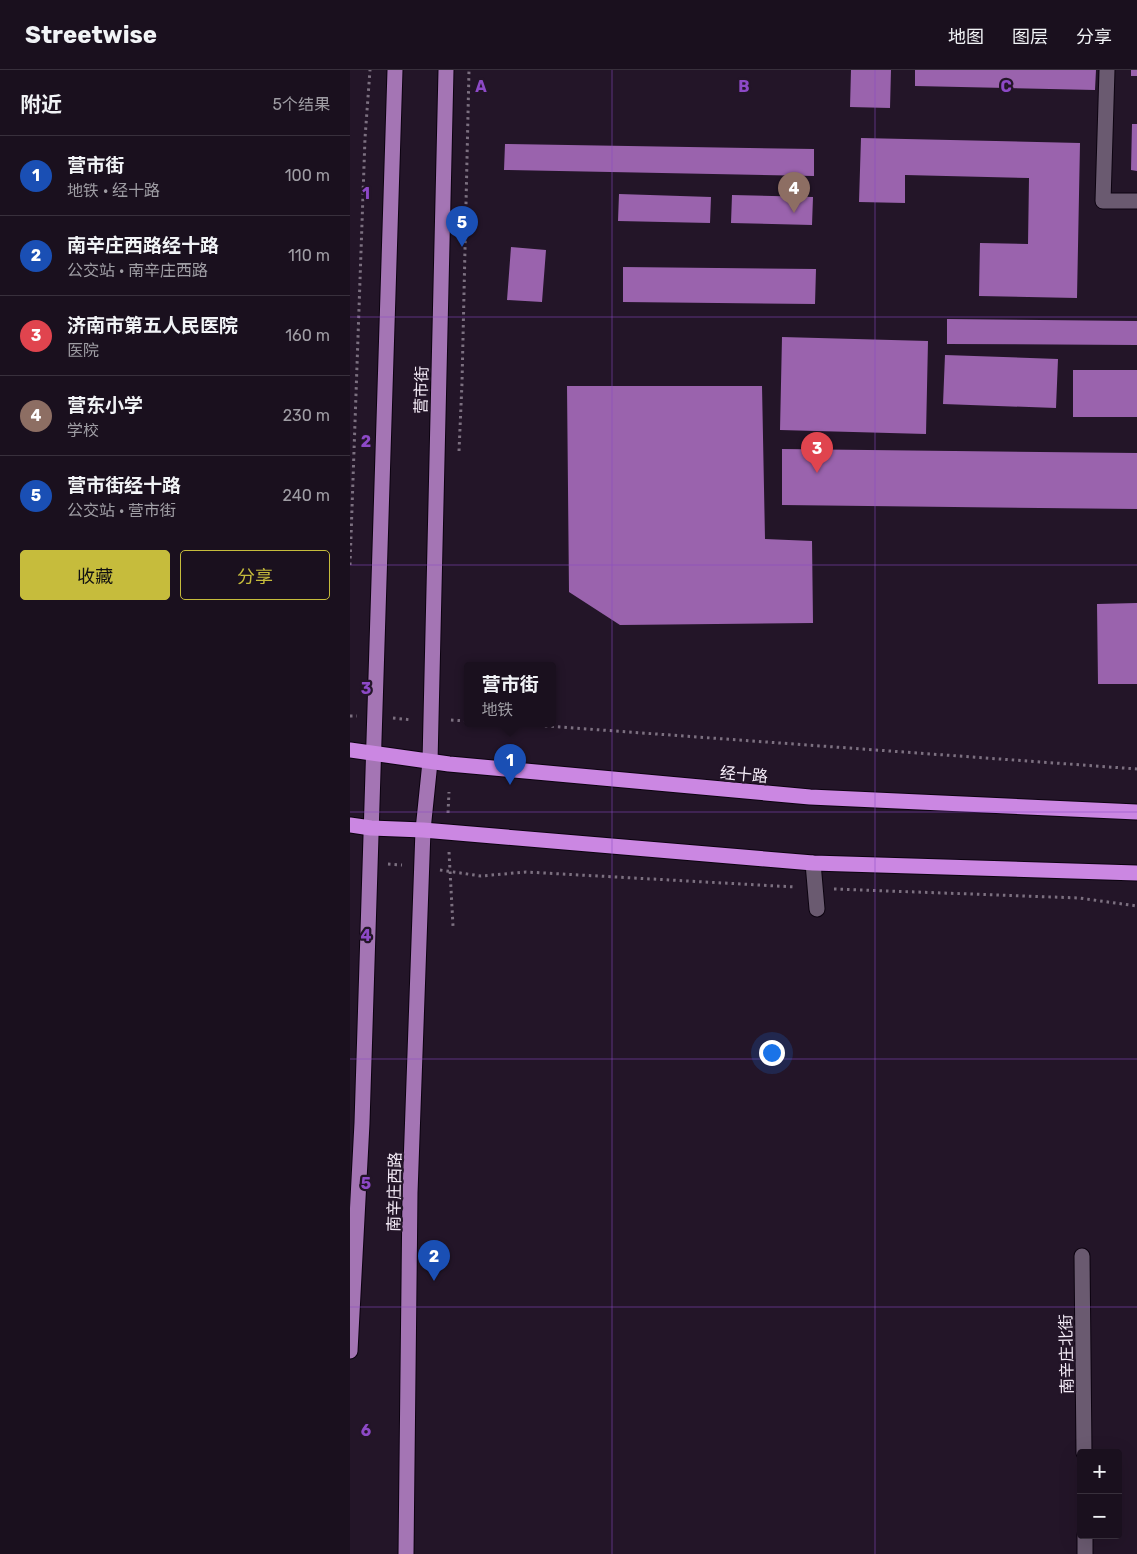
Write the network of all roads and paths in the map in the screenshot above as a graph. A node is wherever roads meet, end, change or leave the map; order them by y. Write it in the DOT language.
graph roads {
  1 [pos="370,70"];
  2 [pos="396,70"];
  3 [pos="446,70"];
  4 [pos="1107,70"];
  5 [pos="1137,201"];
  6 [pos="350,565"];
  7 [pos="350,716"];
  8 [pos="375,717"];
  9 [pos="464,720"];
  10 [pos="431,721"];
  11 [pos="556,727"];
  12 [pos="350,750"];
  13 [pos="374,754"];
  14 [pos="430,762"];
  15 [pos="1137,769"];
  16 [pos="1137,812"];
  17 [pos="350,824"];
  18 [pos="371,828"];
  19 [pos="423,830"];
  20 [pos="370,862"];
  21 [pos="813,862"];
  22 [pos="422,867"];
  23 [pos="1137,873"];
  24 [pos="815,888"];
  25 [pos="1137,906"];
  26 [pos="817,909"];
  27 [pos="1082,1256"];
  28 [pos="350,1352"];
  29 [pos="1084,1449"];
  30 [pos="1085,1539"];
  31 [pos="406,1554"];
  32 [pos="1085,1554"];
  1 -- 6 [label="path"];
  2 -- 8 [label="main road"];
  3 -- 10 [label="main road, 营市街"];
  4 -- 5 [label="street"];
  7 -- 8 [label="path"];
  8 -- 10 [label="path"];
  8 -- 13 [label="main road"];
  9 -- 10 [label="path"];
  10 -- 14 [label="main road, 营市街"];
  11 -- 15 [label="path"];
  12 -- 13 [label="highway, 经十路"];
  13 -- 14 [label="highway, 经十路"];
  13 -- 18 [label="main road"];
  14 -- 16 [label="highway, 经十路"];
  14 -- 19 [label="main road, 营市街"];
  17 -- 18 [label="highway"];
  18 -- 19 [label="highway"];
  18 -- 20 [label="main road"];
  19 -- 21 [label="highway"];
  19 -- 22 [label="main road, 南辛庄西路"];
  20 -- 22 [label="path"];
  20 -- 28 [label="main road"];
  21 -- 23 [label="highway"];
  21 -- 24 [label="street"];
  22 -- 24 [label="path"];
  22 -- 31 [label="main road, 南辛庄西路"];
  24 -- 25 [label="path"];
  24 -- 26 [label="street"];
  27 -- 29 [label="street, 南辛庄北街"];
  30 -- 32 [label="street"];
}
